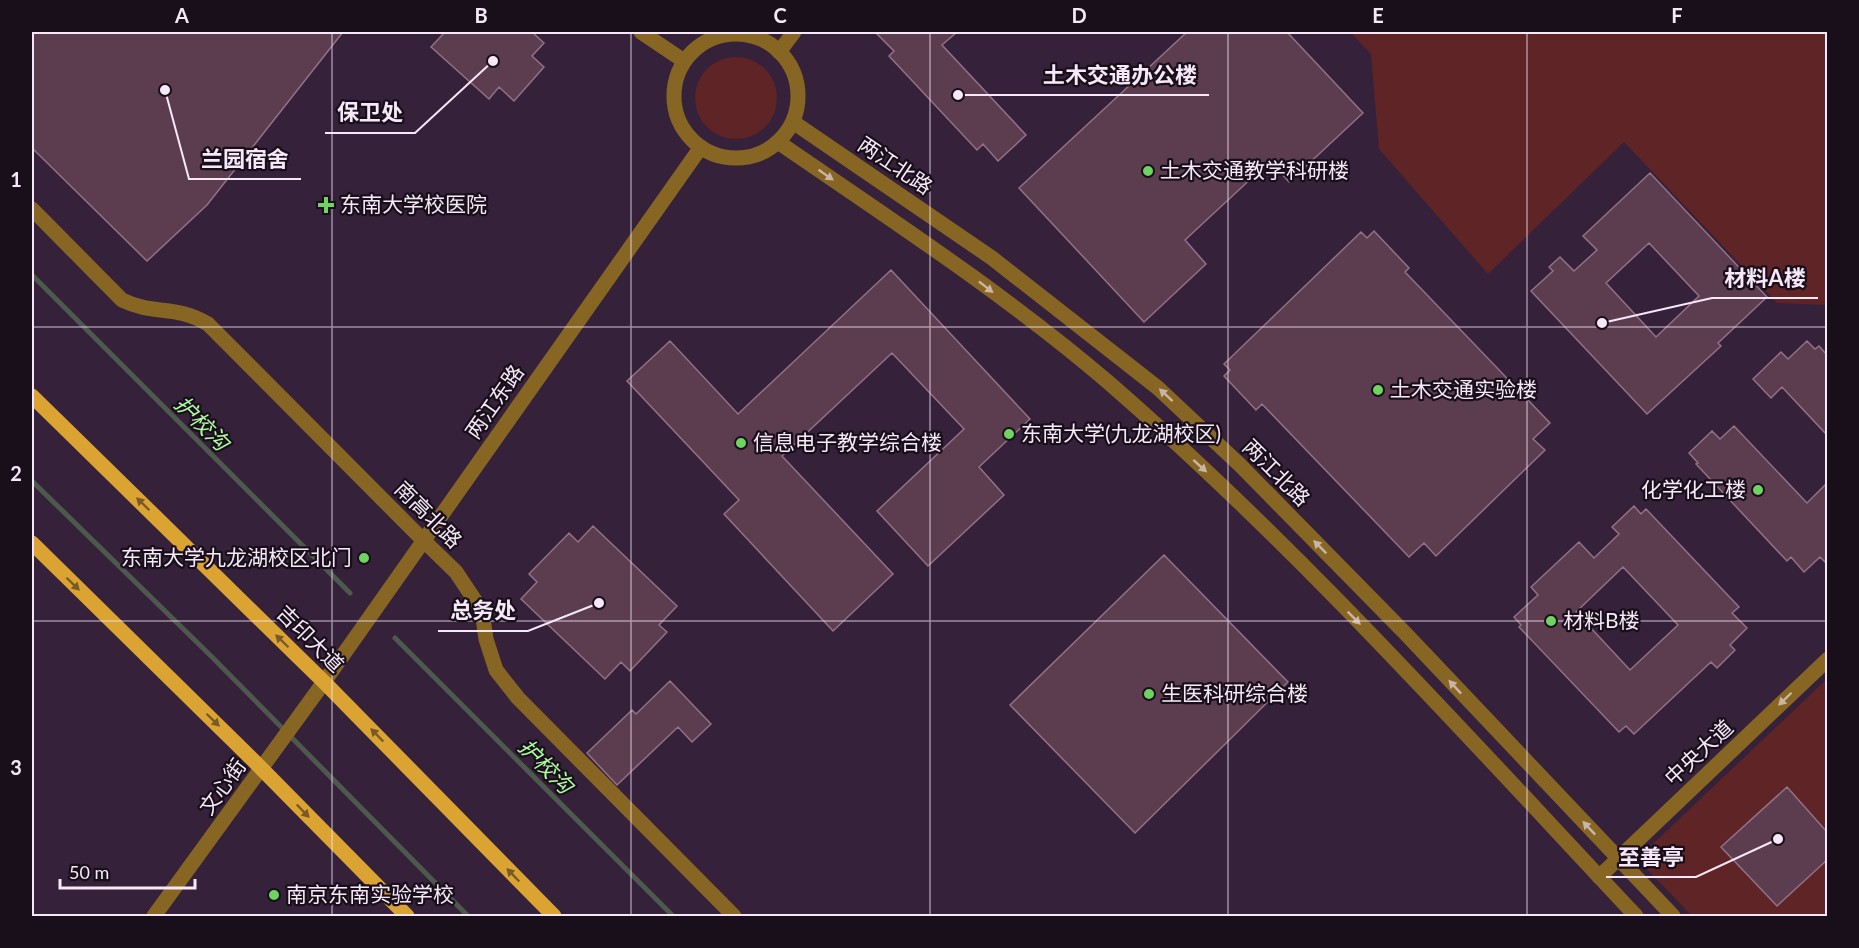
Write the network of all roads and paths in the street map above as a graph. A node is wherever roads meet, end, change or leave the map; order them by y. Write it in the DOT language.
graph roads {
  1 [pos="641,32"];
  2 [pos="794,32"];
  3 [pos="766,36"];
  4 [pos="779,52"];
  5 [pos="684,61"];
  6 [pos="793,122"];
  7 [pos="778,142"];
  8 [pos="701,147"];
  9 [pos="32,209"];
  10 [pos="32,396"];
  11 [pos="423,540"];
  12 [pos="32,543"];
  13 [pos="1827,659"];
  14 [pos="324,682"];
  15 [pos="262,769"];
  16 [pos="1618,858"];
  17 [pos="1599,877"];
  18 [pos="154,916"];
  19 [pos="406,916"];
  20 [pos="554,916"];
  21 [pos="734,916"];
  22 [pos="1636,916"];
  23 [pos="1673,916"];
  1 -- 5 [label="street"];
  2 -- 4 [label="street"];
  3 -- 4 [label="street"];
  3 -- 5 [label="street"];
  4 -- 6 [label="street"];
  5 -- 8 [label="street"];
  6 -- 7 [label="street"];
  16 -- 6 [label="street, 两江北路, one-way"];
  7 -- 8 [label="street"];
  7 -- 17 [label="street, one-way"];
  8 -- 11 [label="street, 两江东路"];
  9 -- 11 [label="street, 南高北路"];
  14 -- 10 [label="main road, 吉印大道, one-way"];
  11 -- 14 [label="street, 两江东路"];
  11 -- 21 [label="street, 南高北路"];
  12 -- 15 [label="main road, one-way"];
  13 -- 16 [label="street, 中央大道, one-way"];
  14 -- 15 [label="street, 文心街"];
  20 -- 14 [label="main road, 吉印大道, one-way"];
  15 -- 18 [label="street, 文心街"];
  15 -- 19 [label="main road, one-way"];
  16 -- 17 [label="street, 中央大道"];
  16 -- 23 [label="street, 两江北路"];
  17 -- 22 [label="street"];
}
